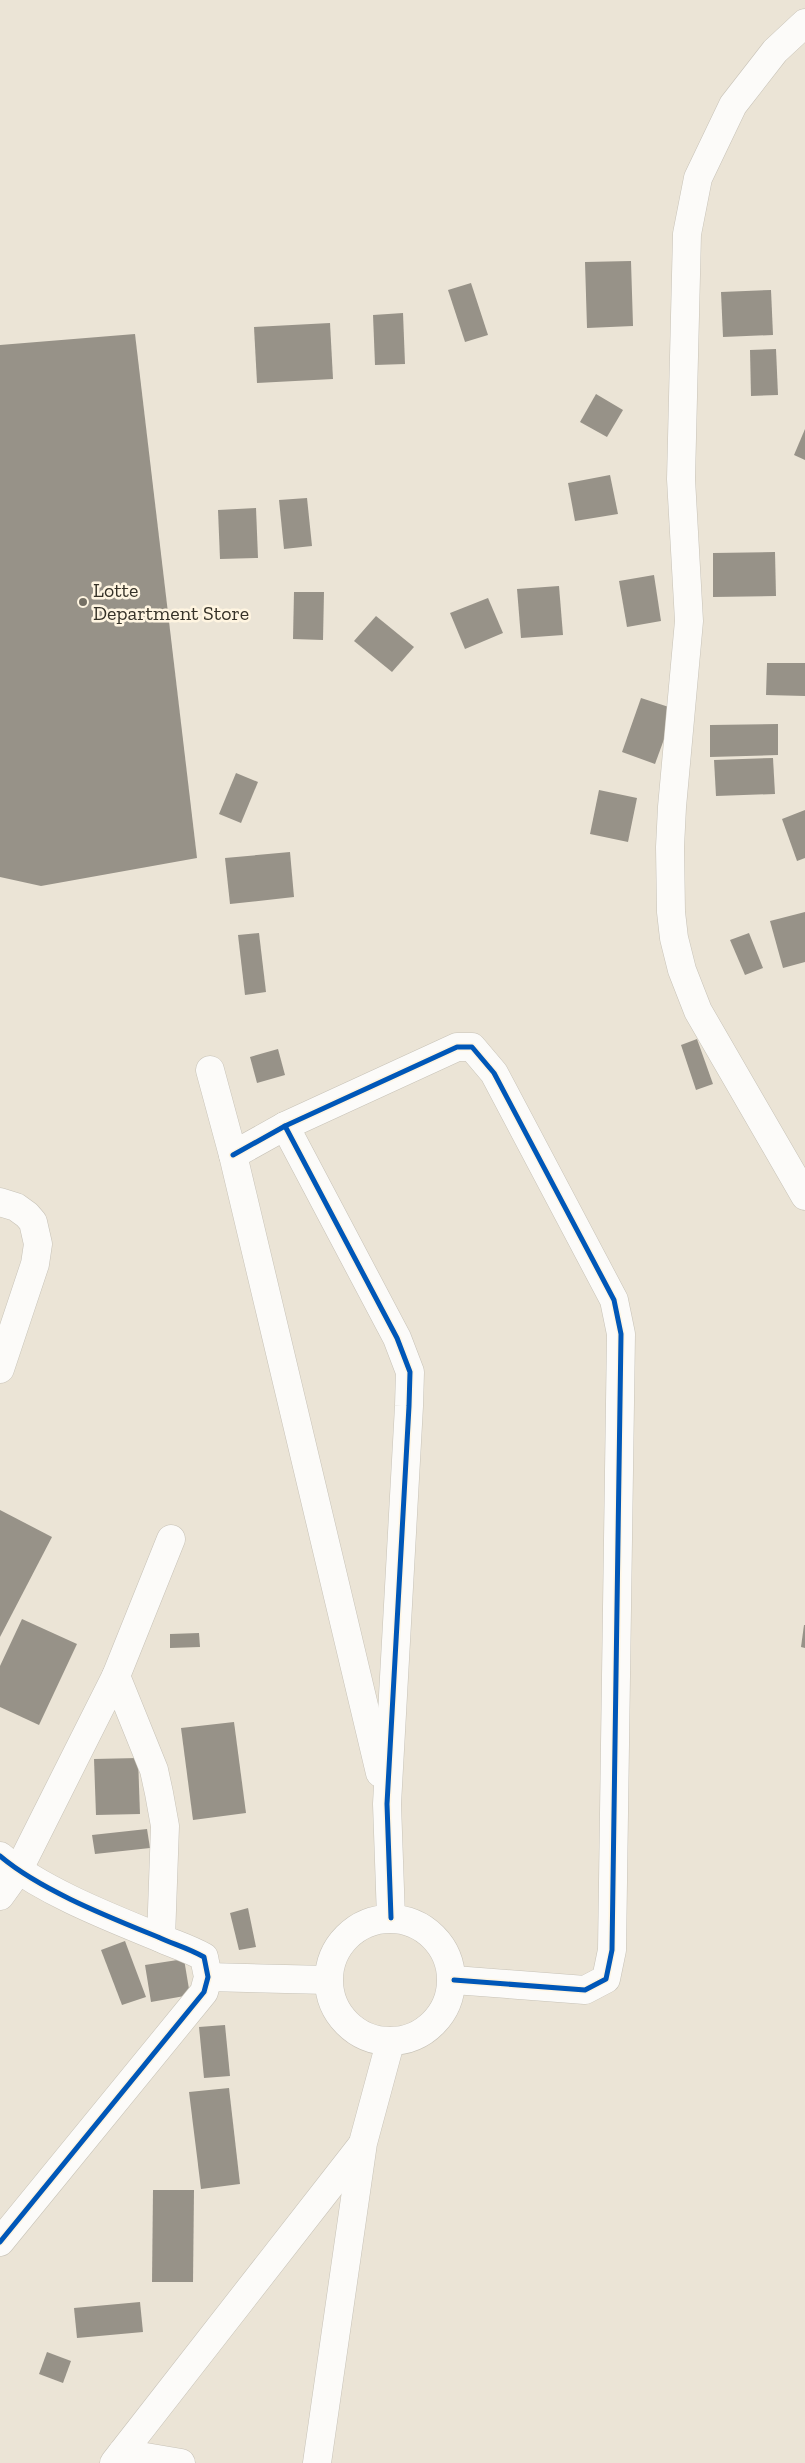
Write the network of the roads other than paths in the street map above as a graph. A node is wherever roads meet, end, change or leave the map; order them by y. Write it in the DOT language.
graph roads {
  1 [pos="805,23"];
  2 [pos="210,1070"];
  3 [pos="285,1126"];
  4 [pos="233,1155"];
  5 [pos="805,1196"];
  6 [pos="0,1202"];
  7 [pos="0,1368"];
  8 [pos="171,1539"];
  9 [pos="116,1676"];
  10 [pos="387,1804"];
  11 [pos="9,1864"];
  12 [pos="0,1896"];
  13 [pos="391,1918"];
  14 [pos="160,1938"];
  15 [pos="208,1977"];
  16 [pos="327,1980"];
  17 [pos="454,1980"];
  18 [pos="390,2043"];
  19 [pos="363,2143"];
  20 [pos="0,2242"];
  21 [pos="118,2458"];
  22 [pos="181,2463"];
  23 [pos="317,2463"];
  1 -- 5 [label="street"];
  2 -- 4 [label="street"];
  3 -- 4 [label="street"];
  3 -- 10 [label="street"];
  3 -- 17 [label="street"];
  4 -- 10 [label="street"];
  6 -- 7 [label="street"];
  8 -- 9 [label="street"];
  9 -- 11 [label="street"];
  9 -- 14 [label="street"];
  10 -- 13 [label="street"];
  11 -- 12 [label="street"];
  11 -- 14 [label="street"];
  13 -- 16 [label="street"];
  13 -- 17 [label="street"];
  14 -- 15 [label="street"];
  15 -- 16 [label="street"];
  15 -- 20 [label="street"];
  16 -- 18 [label="street"];
  17 -- 18 [label="street"];
  18 -- 19 [label="street"];
  19 -- 21 [label="street"];
  19 -- 23 [label="street"];
  21 -- 22 [label="street"];
}
